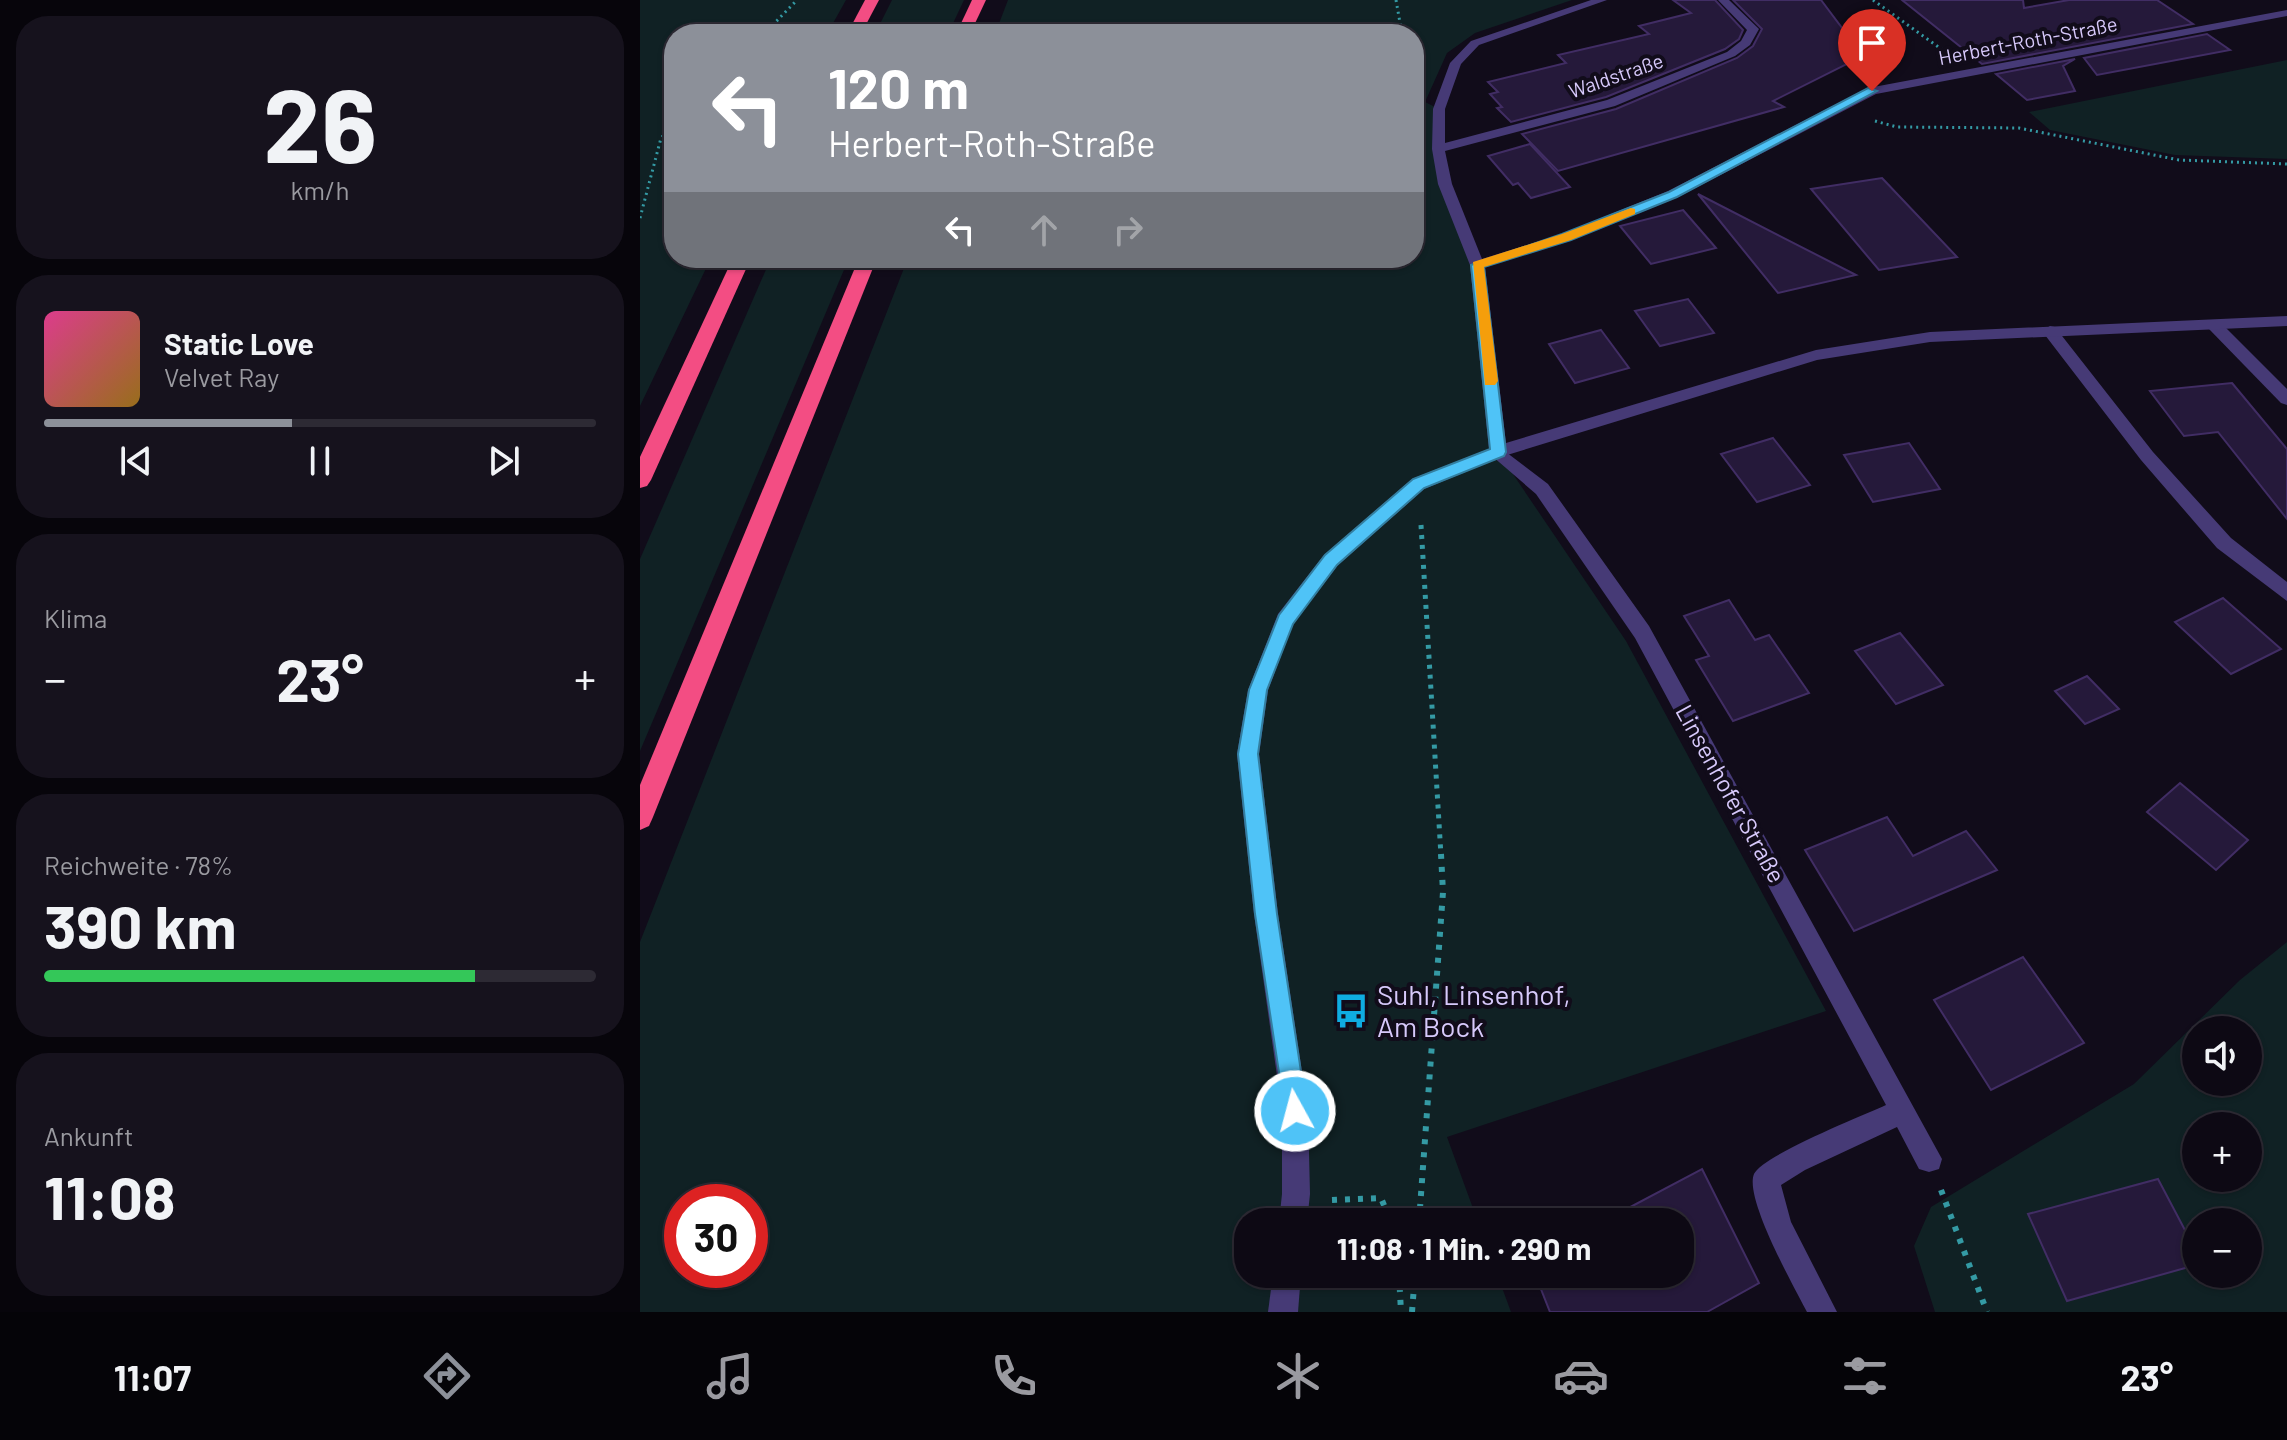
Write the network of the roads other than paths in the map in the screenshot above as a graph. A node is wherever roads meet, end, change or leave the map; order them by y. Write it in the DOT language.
graph roads {
  1 [pos="872,0"];
  2 [pos="979,0"];
  3 [pos="1602,0"];
  4 [pos="1723,0"];
  5 [pos="2287,13"];
  6 [pos="859,24"];
  7 [pos="968,24"];
  8 [pos="1438,149"];
  9 [pos="1477,265"];
  10 [pos="737,268"];
  11 [pos="864,268"];
  12 [pos="2287,321"];
  13 [pos="2214,325"];
  14 [pos="2050,331"];
  15 [pos="2287,399"];
  16 [pos="1498,452"];
  17 [pos="640,480"];
  18 [pos="2287,593"];
  19 [pos="640,817"];
  20 [pos="1903,1111"];
  21 [pos="1929,1159"];
  22 [pos="1294,1208"];
  23 [pos="1286,1288"];
  24 [pos="1283,1312"];
  25 [pos="1822,1312"];
  1 -- 6 [label="highway"];
  2 -- 7 [label="highway"];
  3 -- 8 [label="street"];
  4 -- 8 [label="street, Waldstraße"];
  5 -- 9 [label="street, Herbert-Roth-Straße"];
  8 -- 9 [label="street"];
  9 -- 16 [label="street"];
  10 -- 17 [label="highway"];
  11 -- 19 [label="highway"];
  12 -- 13 [label="street"];
  13 -- 14 [label="street"];
  13 -- 15 [label="street"];
  14 -- 16 [label="street"];
  14 -- 18 [label="street"];
  16 -- 20 [label="street, Linsenhofer Straße"];
  16 -- 22 [label="street"];
  20 -- 21 [label="street, Linsenhofer Straße"];
  20 -- 25 [label="street"];
  23 -- 24 [label="street"];
}
